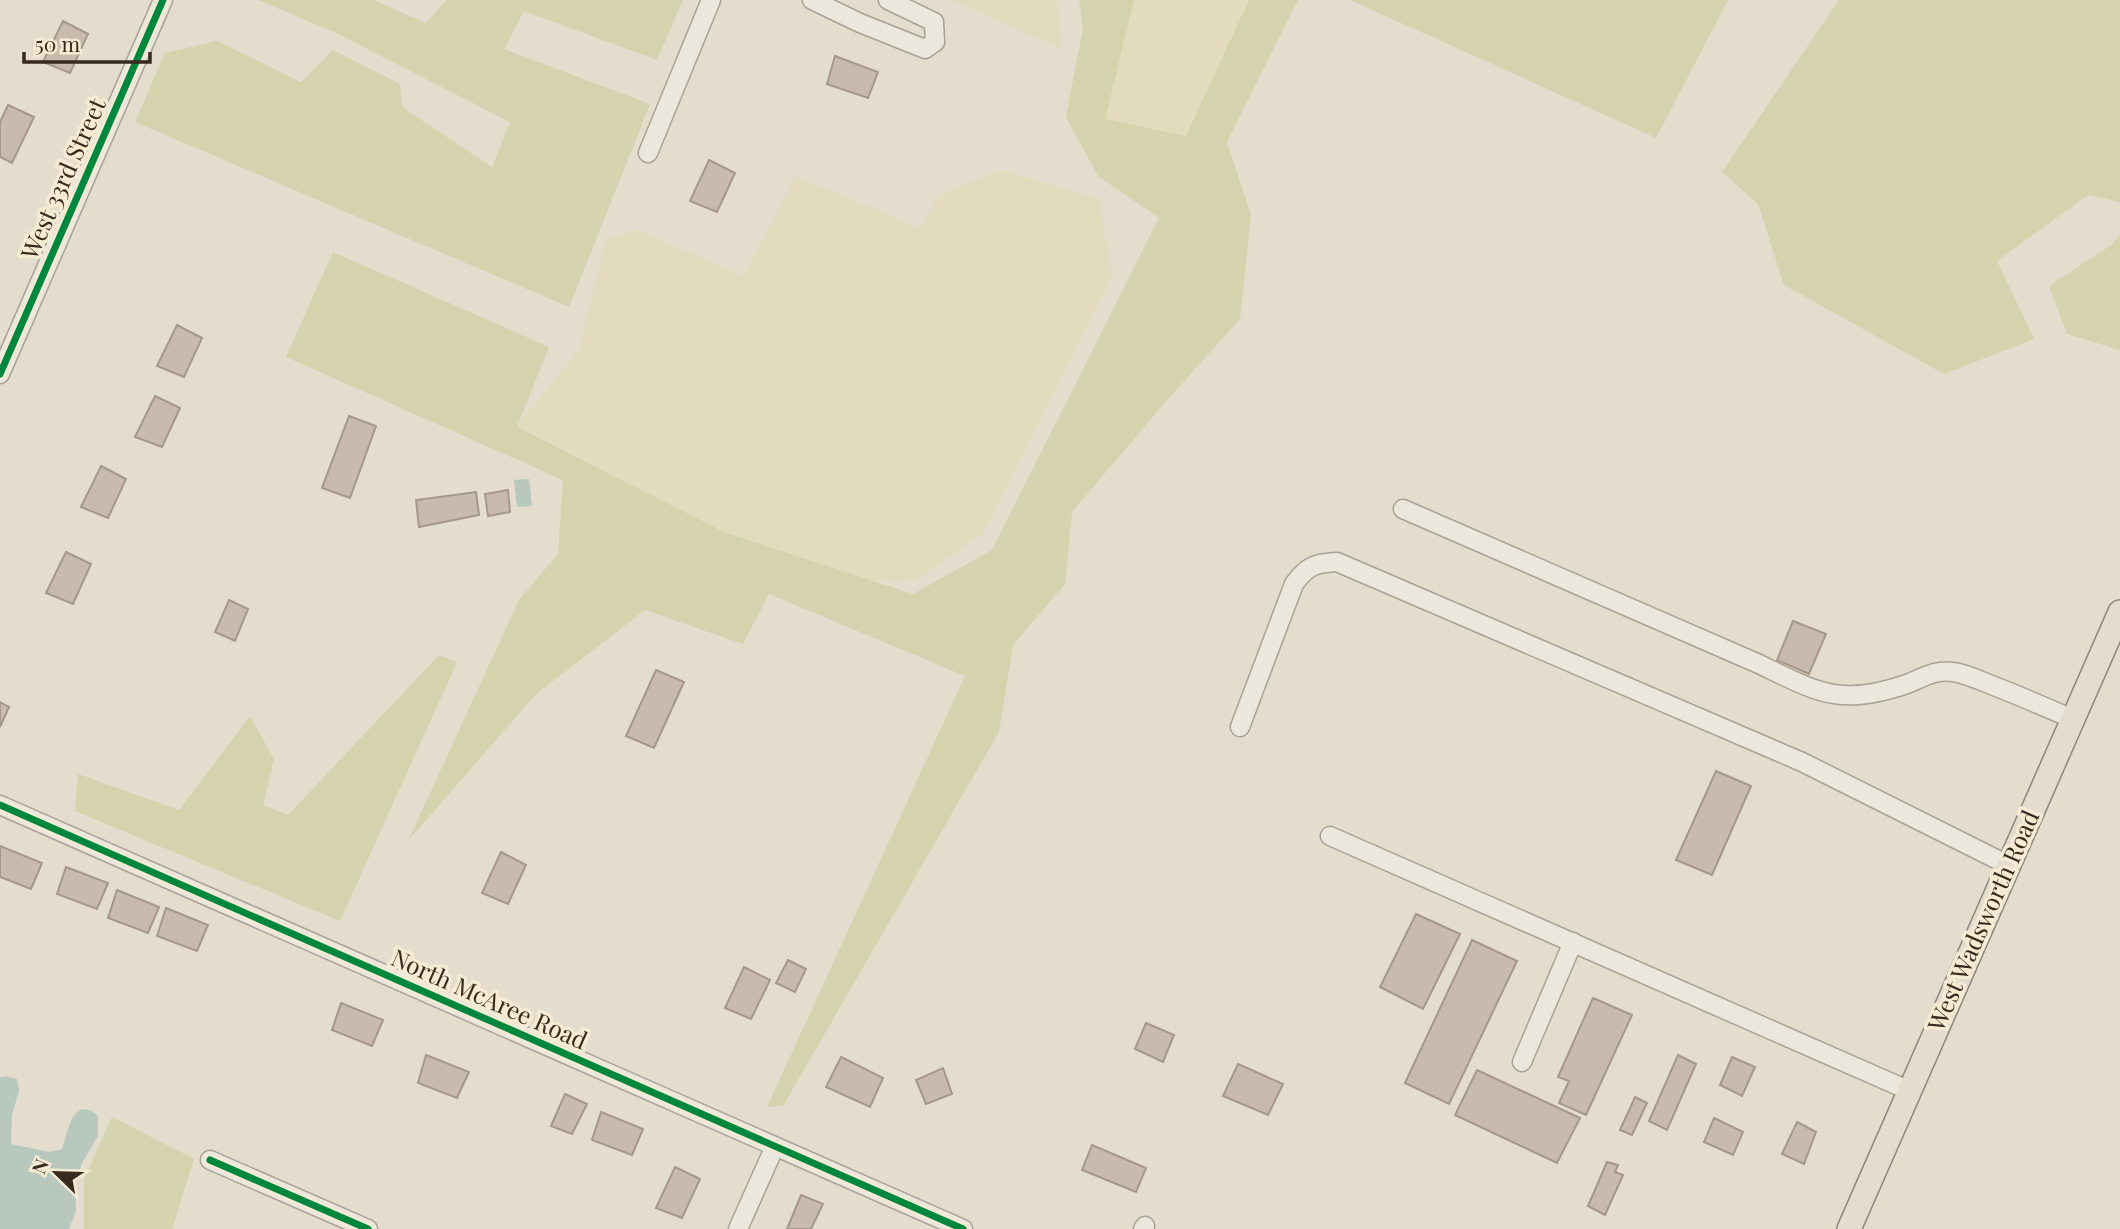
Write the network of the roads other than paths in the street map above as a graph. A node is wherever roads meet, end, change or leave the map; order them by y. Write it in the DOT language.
graph roads {
  1 [pos="163,0"];
  2 [pos="711,0"];
  3 [pos="812,0"];
  4 [pos="888,0"];
  5 [pos="648,153"];
  6 [pos="0,374"];
  7 [pos="1403,509"];
  8 [pos="2120,612"];
  9 [pos="2073,719"];
  10 [pos="1240,727"];
  11 [pos="0,805"];
  12 [pos="1330,836"];
  13 [pos="2008,865"];
  14 [pos="1573,942"];
  15 [pos="1522,1062"];
  16 [pos="1910,1091"];
  17 [pos="775,1146"];
  18 [pos="210,1160"];
  19 [pos="368,1229"];
  20 [pos="738,1229"];
  21 [pos="963,1229"];
  22 [pos="1849,1229"];
  1 -- 6 [label="street, West 33rd Street"];
  2 -- 5 [label="street"];
  3 -- 4 [label="street"];
  7 -- 9 [label="street"];
  8 -- 9 [label="main road, West Wadsworth Road"];
  9 -- 13 [label="main road, West Wadsworth Road"];
  10 -- 13 [label="street"];
  11 -- 17 [label="street, North McAree Road"];
  12 -- 14 [label="street"];
  13 -- 16 [label="main road, West Wadsworth Road"];
  14 -- 15 [label="street"];
  14 -- 16 [label="street"];
  16 -- 22 [label="main road, West Wadsworth Road"];
  17 -- 20 [label="street"];
  17 -- 21 [label="street, North McAree Road"];
  18 -- 19 [label="street"];
}
